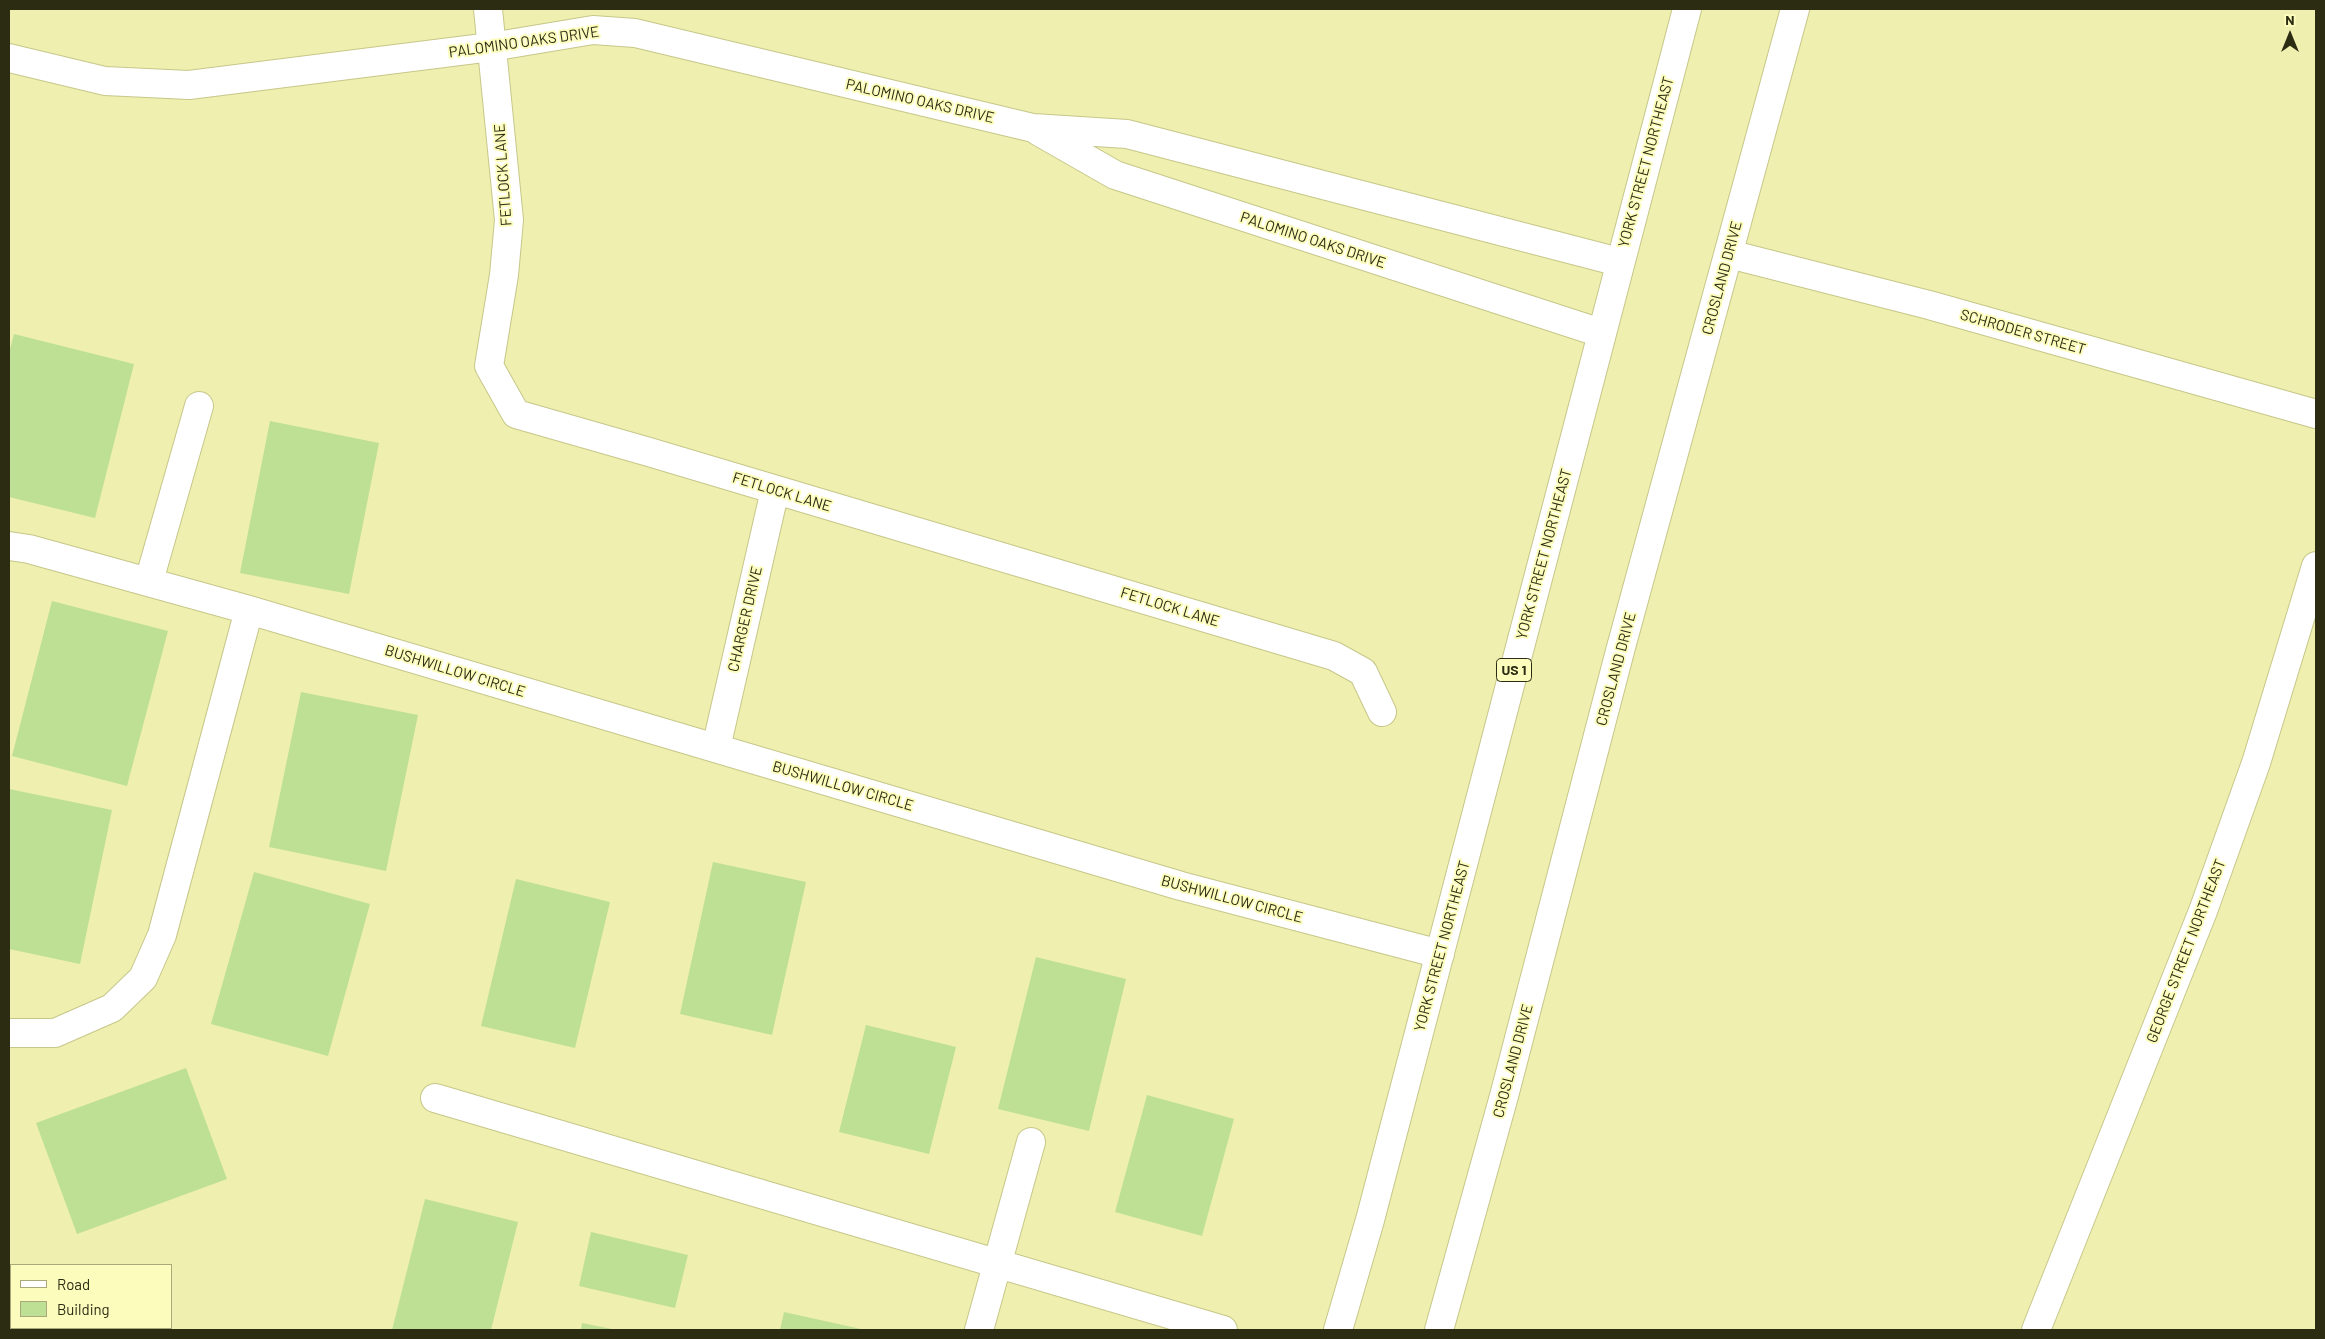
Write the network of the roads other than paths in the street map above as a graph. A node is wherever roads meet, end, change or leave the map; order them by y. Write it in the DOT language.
graph roads {
  1 [pos="488,9"];
  2 [pos="1687,9"];
  3 [pos="1795,9"];
  4 [pos="491,47"];
  5 [pos="9,58"];
  6 [pos="1033,128"];
  7 [pos="1729,254"];
  8 [pos="1619,262"];
  9 [pos="1601,333"];
  10 [pos="199,406"];
  11 [pos="2316,414"];
  12 [pos="775,490"];
  13 [pos="9,546"];
  14 [pos="2316,566"];
  15 [pos="149,581"];
  16 [pos="249,610"];
  17 [pos="1382,712"];
  18 [pos="716,748"];
  19 [pos="1440,954"];
  20 [pos="9,1033"];
  21 [pos="435,1098"];
  22 [pos="1031,1142"];
  23 [pos="997,1264"];
  24 [pos="979,1330"];
  25 [pos="1223,1330"];
  26 [pos="1338,1330"];
  27 [pos="1439,1330"];
  28 [pos="2036,1330"];
  1 -- 4 [label="main road, FETLOCK LANE"];
  2 -- 8 [label="main road, YORK STREET NORTHEAST / US 1"];
  3 -- 7 [label="main road, CROSLAND DRIVE"];
  4 -- 5 [label="main road, PALOMINO OAKS DRIVE"];
  4 -- 6 [label="main road, PALOMINO OAKS DRIVE"];
  4 -- 12 [label="main road, FETLOCK LANE"];
  6 -- 8 [label="main road, PALOMINO OAKS DRIVE"];
  6 -- 9 [label="main road, PALOMINO OAKS DRIVE"];
  7 -- 11 [label="main road, SCHRODER STREET"];
  7 -- 27 [label="main road, CROSLAND DRIVE"];
  8 -- 9 [label="main road, YORK STREET NORTHEAST / US 1"];
  9 -- 19 [label="main road, YORK STREET NORTHEAST / US 1"];
  10 -- 15 [label="main road"];
  12 -- 17 [label="main road, FETLOCK LANE"];
  12 -- 18 [label="main road, CHARGER DRIVE"];
  13 -- 15 [label="main road, BUSHWILLOW CIRCLE"];
  14 -- 28 [label="main road, GEORGE STREET NORTHEAST"];
  15 -- 16 [label="main road, BUSHWILLOW CIRCLE"];
  16 -- 18 [label="main road, BUSHWILLOW CIRCLE"];
  16 -- 20 [label="main road"];
  18 -- 19 [label="main road, BUSHWILLOW CIRCLE"];
  19 -- 26 [label="main road, YORK STREET NORTHEAST / US 1"];
  21 -- 23 [label="main road"];
  22 -- 23 [label="main road"];
  23 -- 24 [label="main road"];
  23 -- 25 [label="main road"];
}
